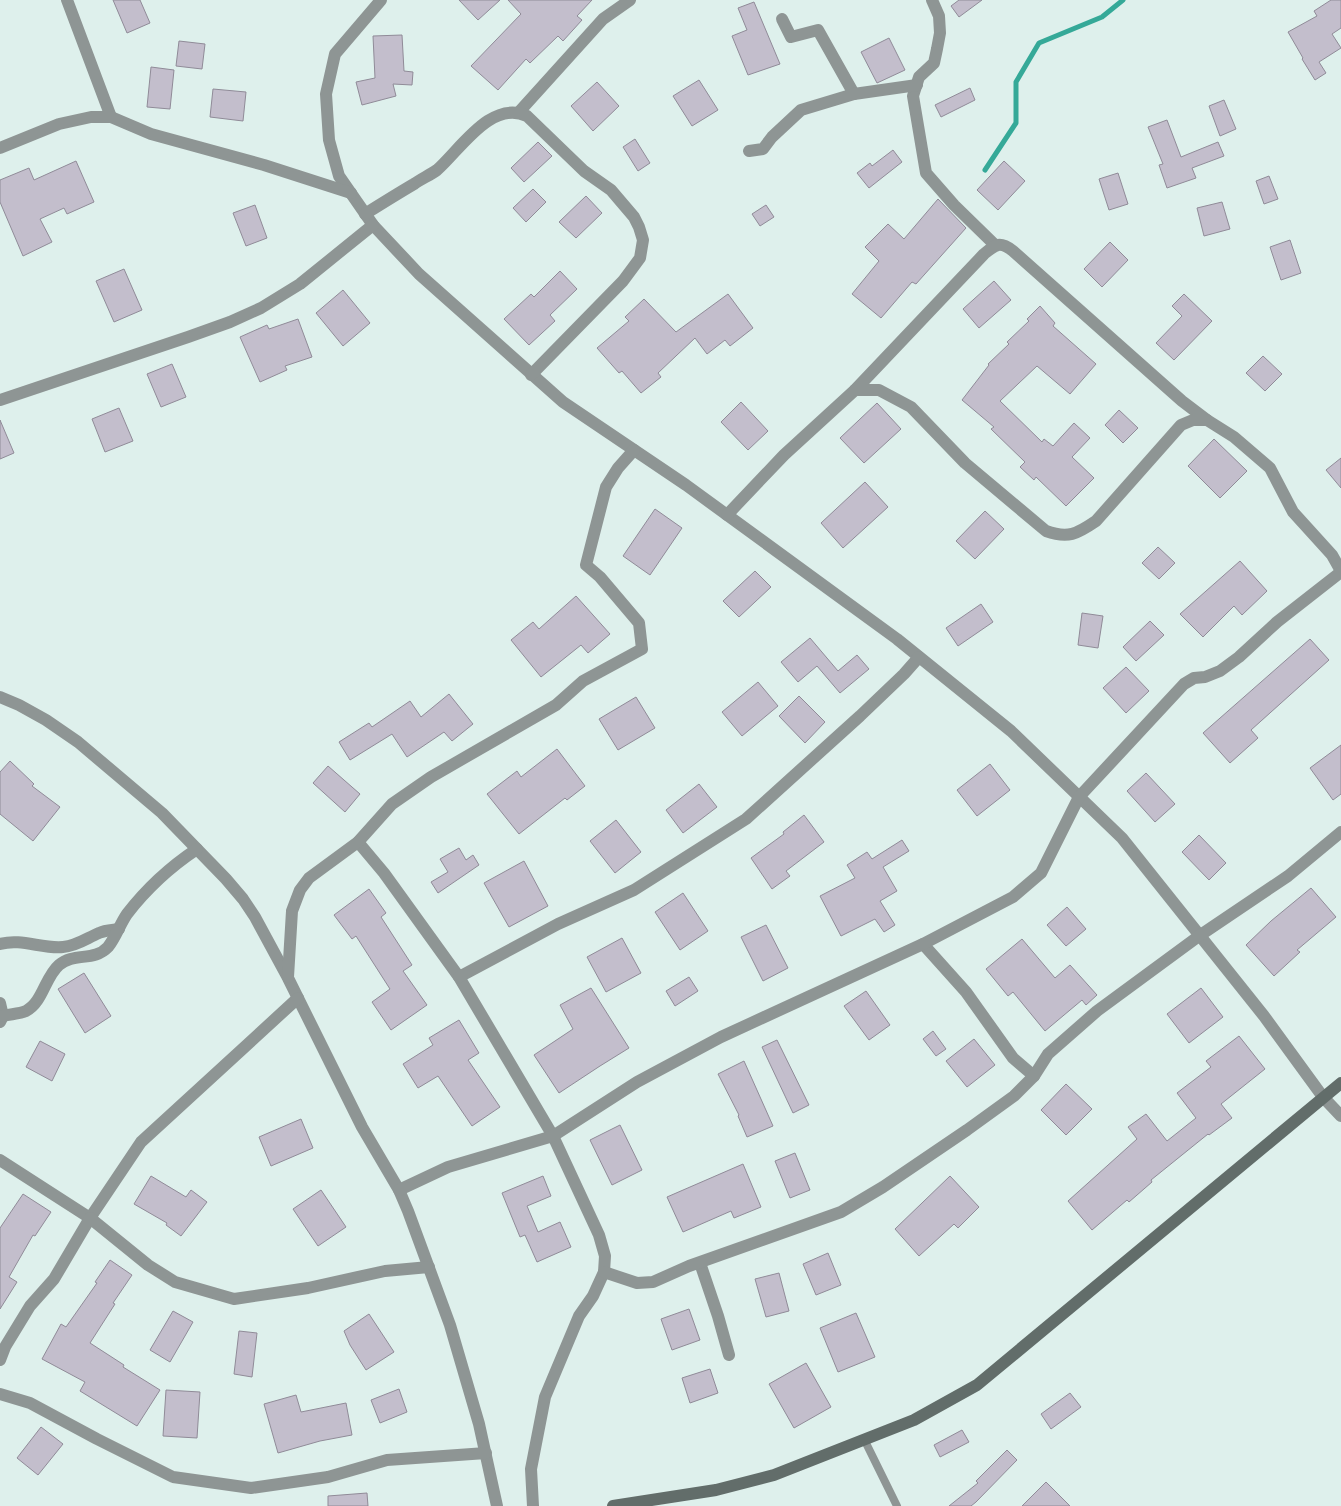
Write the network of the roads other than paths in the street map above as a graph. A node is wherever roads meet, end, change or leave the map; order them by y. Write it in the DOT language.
graph roads {
  1 [pos="67,0"];
  2 [pos="381,0"];
  3 [pos="630,0"];
  4 [pos="932,0"];
  5 [pos="782,19"];
  6 [pos="917,85"];
  7 [pos="854,94"];
  8 [pos="519,112"];
  9 [pos="111,117"];
  10 [pos="0,148"];
  11 [pos="749,152"];
  12 [pos="350,194"];
  13 [pos="365,214"];
  14 [pos="373,225"];
  15 [pos="995,245"];
  16 [pos="531,374"];
  17 [pos="855,390"];
  18 [pos="0,400"];
  19 [pos="1207,420"];
  20 [pos="634,450"];
  21 [pos="727,515"];
  22 [pos="1341,572"];
  23 [pos="919,657"];
  24 [pos="0,697"];
  25 [pos="1079,797"];
  26 [pos="1341,832"];
  27 [pos="358,842"];
  28 [pos="197,849"];
  29 [pos="119,929"];
  30 [pos="1200,936"];
  31 [pos="0,944"];
  32 [pos="924,944"];
  33 [pos="459,977"];
  34 [pos="288,978"];
  35 [pos="298,998"];
  36 [pos="0,1002"];
  37 [pos="2,1019"];
  38 [pos="1034,1076"];
  39 [pos="1341,1083"];
  40 [pos="1324,1097"];
  41 [pos="1341,1116"];
  42 [pos="553,1136"];
  43 [pos="0,1160"];
  44 [pos="399,1190"];
  45 [pos="90,1218"];
  46 [pos="700,1263"];
  47 [pos="429,1267"];
  48 [pos="604,1272"];
  49 [pos="729,1355"];
  50 [pos="0,1360"];
  51 [pos="0,1394"];
  52 [pos="864,1439"];
  53 [pos="486,1453"];
  54 [pos="497,1506"];
  55 [pos="532,1506"];
  56 [pos="613,1506"];
  57 [pos="897,1506"];
  1 -- 9 [label="street"];
  2 -- 12 [label="street"];
  3 -- 8 [label="street"];
  4 -- 6 [label="street"];
  5 -- 7 [label="street"];
  6 -- 7 [label="street"];
  6 -- 15 [label="street"];
  7 -- 11 [label="street"];
  8 -- 13 [label="street"];
  8 -- 16 [label="street"];
  9 -- 10 [label="street"];
  9 -- 12 [label="street"];
  12 -- 13 [label="street"];
  13 -- 14 [label="street"];
  14 -- 16 [label="street"];
  14 -- 18 [label="street"];
  15 -- 17 [label="street"];
  15 -- 19 [label="street"];
  16 -- 20 [label="street"];
  17 -- 19 [label="street"];
  17 -- 21 [label="street"];
  19 -- 22 [label="street"];
  20 -- 21 [label="street"];
  20 -- 27 [label="street"];
  21 -- 23 [label="street"];
  22 -- 25 [label="street"];
  23 -- 25 [label="street"];
  23 -- 33 [label="street"];
  24 -- 28 [label="street"];
  25 -- 30 [label="street"];
  25 -- 32 [label="street"];
  26 -- 30 [label="street"];
  27 -- 33 [label="street"];
  27 -- 34 [label="street"];
  28 -- 29 [label="street"];
  28 -- 34 [label="street"];
  29 -- 31 [label="street"];
  29 -- 37 [label="street"];
  30 -- 38 [label="street"];
  30 -- 40 [label="street"];
  32 -- 38 [label="street"];
  32 -- 42 [label="street"];
  33 -- 42 [label="street"];
  34 -- 35 [label="street"];
  35 -- 44 [label="street"];
  35 -- 45 [label="street"];
  36 -- 37 [label="street"];
  38 -- 46 [label="street"];
  39 -- 40 [label="street"];
  40 -- 41 [label="street"];
  40 -- 52 [label="street"];
  42 -- 44 [label="street"];
  42 -- 48 [label="street"];
  43 -- 45 [label="street"];
  44 -- 47 [label="street"];
  45 -- 47 [label="street"];
  45 -- 50 [label="street"];
  46 -- 48 [label="street"];
  46 -- 49 [label="street"];
  47 -- 53 [label="street"];
  48 -- 55 [label="street"];
  51 -- 53 [label="street"];
  52 -- 56 [label="street"];
  52 -- 57 [label="lane"];
  53 -- 54 [label="street"];
}
